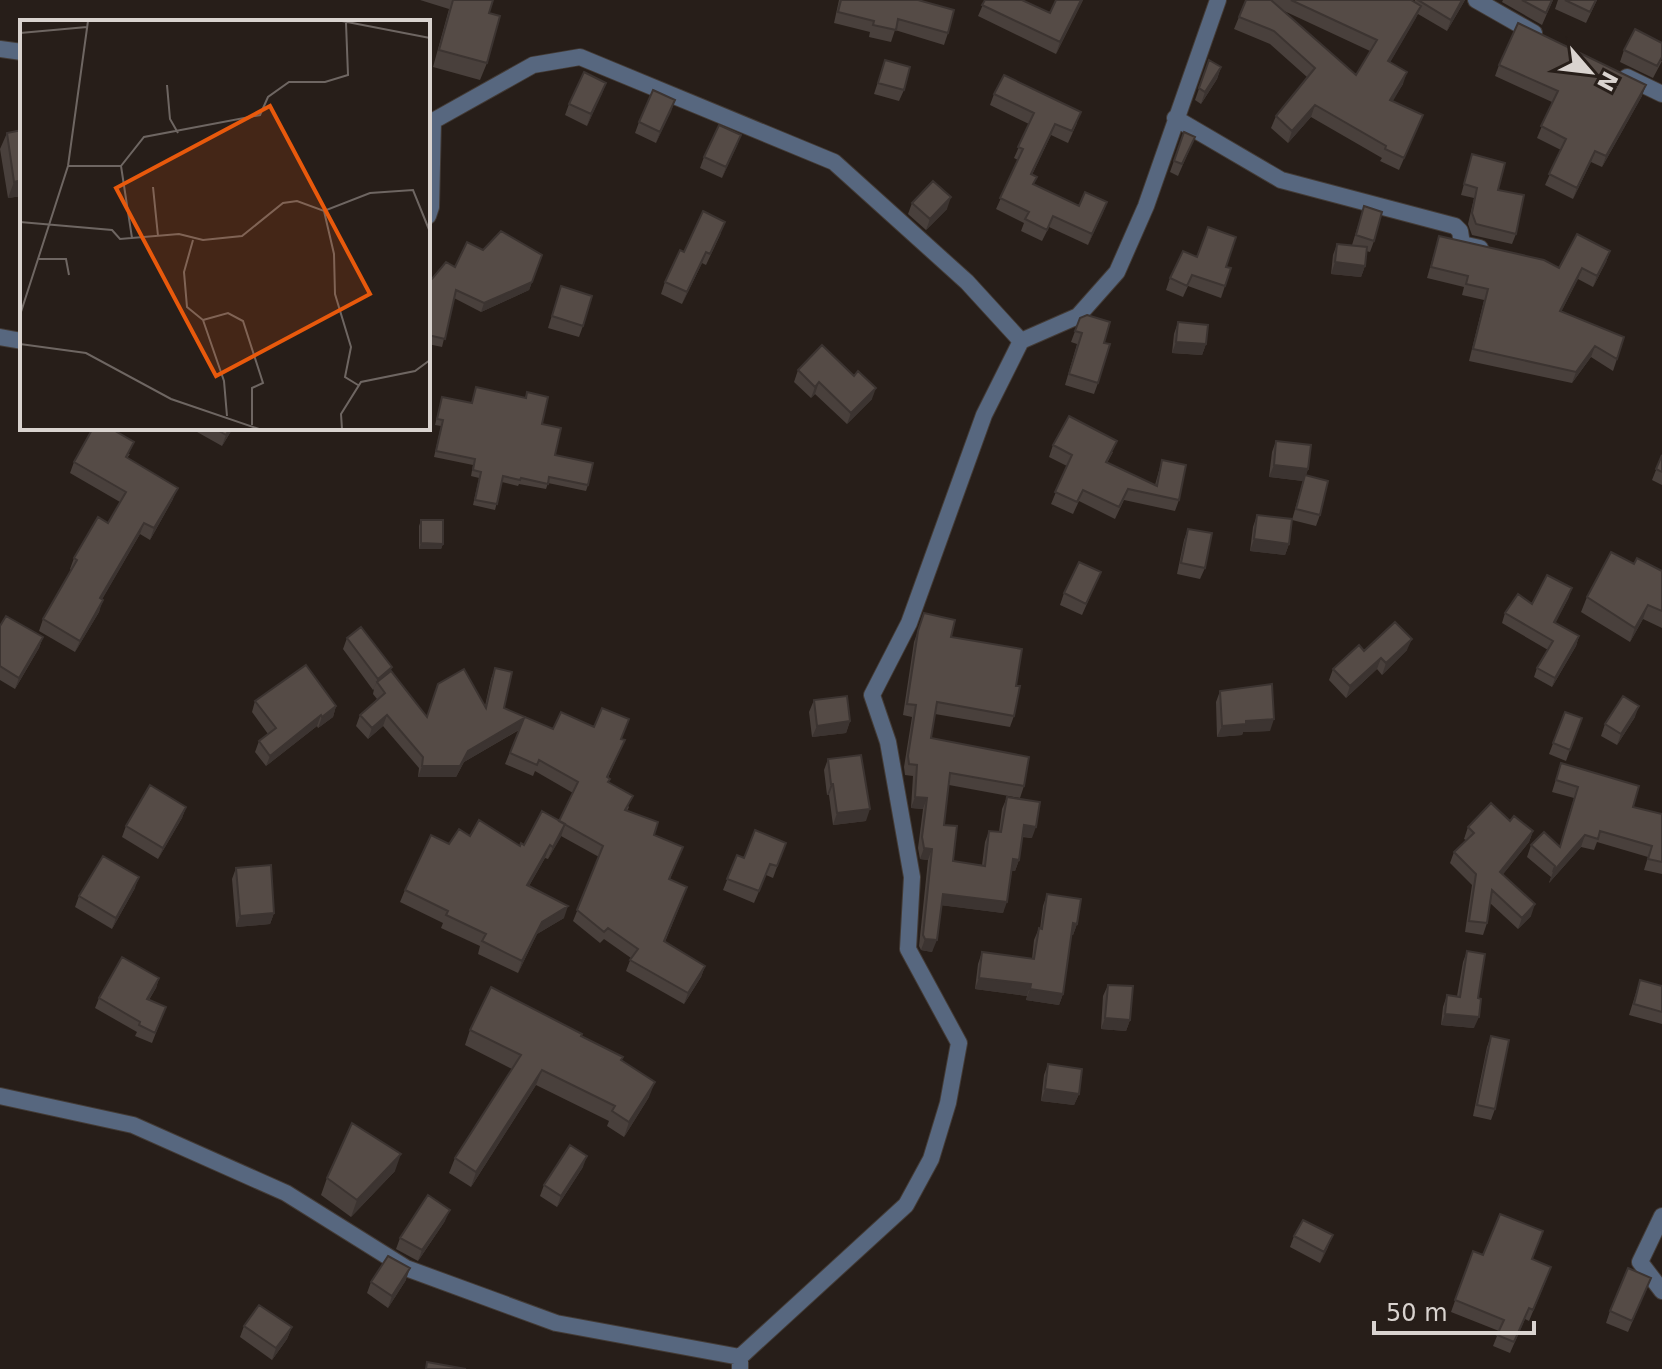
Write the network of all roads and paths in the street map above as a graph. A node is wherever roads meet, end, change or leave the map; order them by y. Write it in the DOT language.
graph roads {
  1 [pos="1218,0"];
  2 [pos="1476,0"];
  3 [pos="1550,41"];
  4 [pos="0,49"];
  5 [pos="20,52"];
  6 [pos="1606,67"];
  7 [pos="1662,94"];
  8 [pos="1175,118"];
  9 [pos="431,121"];
  10 [pos="430,210"];
  11 [pos="1493,251"];
  12 [pos="0,337"];
  13 [pos="20,341"];
  14 [pos="1021,341"];
  15 [pos="0,1096"];
  16 [pos="1662,1216"];
  17 [pos="1662,1291"];
  18 [pos="740,1363"];
  1 -- 8 [label="street"];
  2 -- 3 [label="street"];
  4 -- 5 [label="street"];
  6 -- 7 [label="street"];
  8 -- 11 [label="street"];
  8 -- 14 [label="street"];
  9 -- 10 [label="street"];
  9 -- 14 [label="street"];
  12 -- 13 [label="street"];
  14 -- 18 [label="street"];
  15 -- 18 [label="street"];
  16 -- 17 [label="street"];
}
